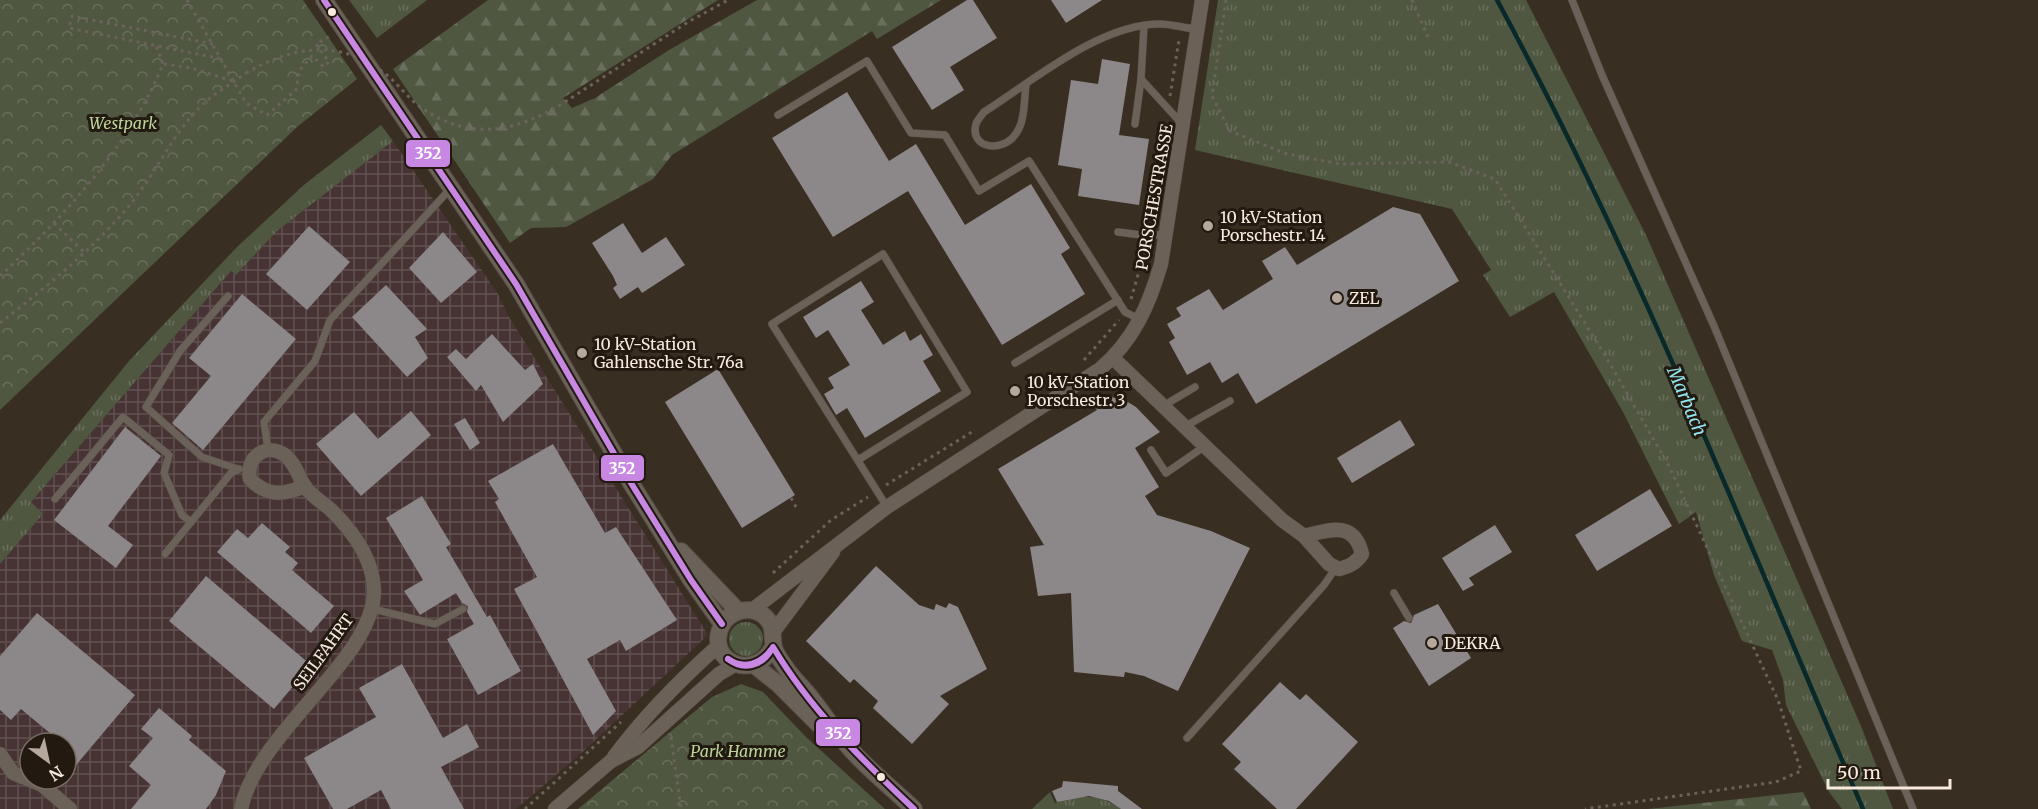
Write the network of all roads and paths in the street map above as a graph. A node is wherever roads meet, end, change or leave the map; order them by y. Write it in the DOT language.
graph roads {
  1 [pos="188,0"];
  2 [pos="324,0"];
  3 [pos="728,0"];
  4 [pos="1202,0"];
  5 [pos="1226,0"];
  6 [pos="1412,0"];
  7 [pos="1572,0"];
  8 [pos="1144,26"];
  9 [pos="1181,27"];
  10 [pos="1196,29"];
  11 [pos="1428,37"];
  12 [pos="213,44"];
  13 [pos="316,44"];
  14 [pos="156,45"];
  15 [pos="222,59"];
  16 [pos="163,64"];
  17 [pos="1141,79"];
  18 [pos="234,82"];
  19 [pos="1026,85"];
  20 [pos="1168,110"];
  21 [pos="778,115"];
  22 [pos="1135,124"];
  23 [pos="1183,125"];
  24 [pos="452,187"];
  25 [pos="54,222"];
  26 [pos="1118,232"];
  27 [pos="1166,234"];
  28 [pos="1149,236"];
  29 [pos="85,253"];
  30 [pos="0,276"];
  31 [pos="228,296"];
  32 [pos="1118,300"];
  33 [pos="1125,312"];
  34 [pos="1141,320"];
  35 [pos="0,323"];
  36 [pos="1113,358"];
  37 [pos="1080,362"];
  38 [pos="1015,363"];
  39 [pos="1195,387"];
  40 [pos="1230,401"];
  41 [pos="1163,406"];
  42 [pos="1184,427"];
  43 [pos="978,429"];
  44 [pos="1205,446"];
  45 [pos="268,450"];
  46 [pos="1151,450"];
  47 [pos="858,460"];
  48 [pos="243,469"];
  49 [pos="305,486"];
  50 [pos="877,491"];
  51 [pos="791,498"];
  52 [pos="55,499"];
  53 [pos="796,507"];
  54 [pos="887,507"];
  55 [pos="191,522"];
  56 [pos="665,535"];
  57 [pos="1304,536"];
  58 [pos="836,547"];
  59 [pos="165,555"];
  60 [pos="1335,569"];
  61 [pos="772,574"];
  62 [pos="1394,593"];
  63 [pos="373,609"];
  64 [pos="463,609"];
  65 [pos="745,611"];
  66 [pos="1409,618"];
  67 [pos="722,624"];
  68 [pos="774,639"];
  69 [pos="719,645"];
  70 [pos="736,664"];
  71 [pos="754,665"];
  72 [pos="622,720"];
  73 [pos="668,720"];
  74 [pos="1187,738"];
  75 [pos="0,754"];
  76 [pos="856,756"];
  77 [pos="611,762"];
  78 [pos="6,776"];
  79 [pos="70,809"];
  80 [pos="241,809"];
  81 [pos="525,809"];
  82 [pos="555,809"];
  83 [pos="681,809"];
  84 [pos="914,809"];
  85 [pos="1585,809"];
  86 [pos="1913,809"];
  1 -- 12 [label="path"];
  2 -- 24 [label="street"];
  3 -- 18 [label="path, bridge"];
  4 -- 10 [label="street, PORSCHESTRASSE"];
  5 -- 85 [label="path"];
  6 -- 11 [label="path"];
  7 -- 86 [label="lane"];
  8 -- 9 [label="lane"];
  8 -- 17 [label="lane"];
  8 -- 19 [label="lane"];
  9 -- 10 [label="lane"];
  9 -- 20 [label="path"];
  10 -- 23 [label="street, PORSCHESTRASSE"];
  12 -- 14 [label="path"];
  12 -- 15 [label="path"];
  13 -- 18 [label="path"];
  14 -- 15 [label="path"];
  14 -- 16 [label="path"];
  15 -- 18 [label="path"];
  16 -- 18 [label="path"];
  16 -- 25 [label="path"];
  17 -- 20 [label="lane"];
  17 -- 22 [label="lane"];
  18 -- 29 [label="path"];
  19 -- 19 [label="lane"];
  20 -- 23 [label="lane"];
  20 -- 28 [label="path"];
  21 -- 32 [label="lane"];
  23 -- 27 [label="street, PORSCHESTRASSE"];
  24 -- 45 [label="lane"];
  24 -- 56 [label="street"];
  25 -- 29 [label="path"];
  25 -- 30 [label="path"];
  26 -- 28 [label="lane"];
  27 -- 28 [label="lane"];
  27 -- 34 [label="street, PORSCHESTRASSE"];
  28 -- 33 [label="path"];
  29 -- 35 [label="path"];
  31 -- 48 [label="lane"];
  32 -- 33 [label="lane"];
  32 -- 38 [label="lane"];
  33 -- 34 [label="lane"];
  33 -- 37 [label="path"];
  34 -- 36 [label="street, PORSCHESTRASSE"];
  36 -- 41 [label="street"];
  36 -- 54 [label="street, PORSCHESTRASSE"];
  39 -- 41 [label="lane"];
  40 -- 42 [label="lane"];
  41 -- 42 [label="street"];
  42 -- 44 [label="street"];
  43 -- 50 [label="path"];
  44 -- 46 [label="lane"];
  44 -- 57 [label="street"];
  45 -- 48 [label="street"];
  45 -- 49 [label="street, SEILFAHRT"];
  47 -- 47 [label="lane"];
  47 -- 50 [label="lane"];
  48 -- 49 [label="street"];
  48 -- 55 [label="lane"];
  49 -- 63 [label="street, SEILFAHRT"];
  50 -- 54 [label="lane"];
  50 -- 61 [label="path"];
  51 -- 53 [label="path"];
  52 -- 55 [label="lane"];
  54 -- 58 [label="street, PORSCHESTRASSE"];
  55 -- 59 [label="lane"];
  56 -- 65 [label="street"];
  56 -- 67 [label="street"];
  57 -- 60 [label="street"];
  57 -- 60 [label="street"];
  58 -- 65 [label="street, PORSCHESTRASSE"];
  58 -- 68 [label="street, PORSCHESTRASSE"];
  60 -- 74 [label="lane"];
  62 -- 66 [label="lane"];
  63 -- 64 [label="lane"];
  63 -- 80 [label="street, SEILFAHRT"];
  65 -- 67 [label="street"];
  65 -- 68 [label="street"];
  67 -- 69 [label="street"];
  68 -- 71 [label="street"];
  68 -- 76 [label="street"];
  69 -- 70 [label="street"];
  69 -- 77 [label="street"];
  70 -- 71 [label="street"];
  70 -- 73 [label="street"];
  71 -- 76 [label="street"];
  72 -- 81 [label="path"];
  73 -- 77 [label="street"];
  73 -- 83 [label="path"];
  75 -- 78 [label="street"];
  76 -- 84 [label="street"];
  77 -- 82 [label="street"];
  78 -- 79 [label="street"];
}
